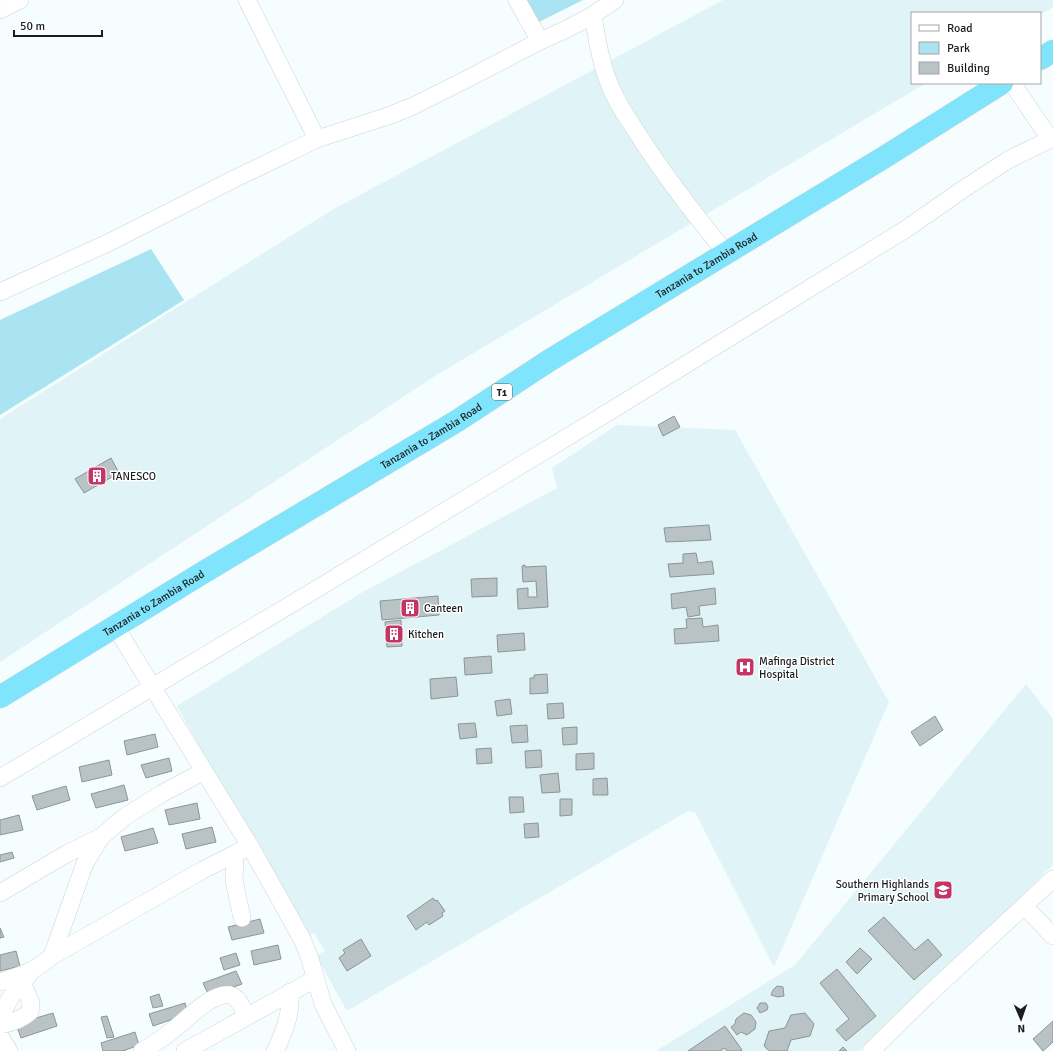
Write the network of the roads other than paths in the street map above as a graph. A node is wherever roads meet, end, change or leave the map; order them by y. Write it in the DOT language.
graph roads {
  1 [pos="20,0"];
  2 [pos="247,0"];
  3 [pos="517,0"];
  4 [pos="616,0"];
  5 [pos="0,10"];
  6 [pos="593,15"];
  7 [pos="540,41"];
  8 [pos="1053,51"];
  9 [pos="1041,58"];
  10 [pos="1000,84"];
  11 [pos="1013,84"];
  12 [pos="1052,138"];
  13 [pos="317,140"];
  14 [pos="726,253"];
  15 [pos="0,292"];
  16 [pos="115,626"];
  17 [pos="152,686"];
  18 [pos="0,697"];
  19 [pos="204,771"];
  20 [pos="0,778"];
  21 [pos="101,837"];
  22 [pos="242,850"];
  23 [pos="1053,879"];
  24 [pos="0,893"];
  25 [pos="1024,906"];
  26 [pos="242,918"];
  27 [pos="1053,936"];
  28 [pos="52,956"];
  29 [pos="17,978"];
  30 [pos="315,979"];
  31 [pos="0,992"];
  32 [pos="290,992"];
  33 [pos="246,1016"];
  34 [pos="0,1022"];
  35 [pos="0,1025"];
  36 [pos="0,1036"];
  37 [pos="9,1051"];
  38 [pos="142,1051"];
  39 [pos="185,1051"];
  40 [pos="275,1051"];
  41 [pos="347,1051"];
  42 [pos="871,1051"];
  1 -- 5 [label="street"];
  2 -- 13 [label="street"];
  3 -- 7 [label="street"];
  4 -- 6 [label="street"];
  6 -- 7 [label="street"];
  6 -- 14 [label="street"];
  7 -- 13 [label="street"];
  8 -- 9 [label="highway"];
  10 -- 14 [label="highway, Tanzania to Zambia Road / T1"];
  11 -- 12 [label="street"];
  12 -- 17 [label="street"];
  13 -- 15 [label="street"];
  14 -- 16 [label="highway, Tanzania to Zambia Road / T1"];
  16 -- 17 [label="street"];
  16 -- 18 [label="highway, Tanzania to Zambia Road / T1"];
  17 -- 19 [label="street"];
  17 -- 20 [label="street"];
  19 -- 21 [label="street"];
  19 -- 22 [label="street"];
  21 -- 24 [label="street"];
  21 -- 28 [label="street"];
  22 -- 26 [label="street"];
  22 -- 28 [label="street"];
  22 -- 30 [label="street"];
  23 -- 25 [label="street"];
  25 -- 27 [label="street"];
  25 -- 42 [label="street"];
  28 -- 29 [label="street"];
  29 -- 31 [label="street"];
  29 -- 34 [label="street"];
  29 -- 35 [label="street"];
  30 -- 32 [label="street"];
  30 -- 41 [label="street"];
  32 -- 33 [label="street"];
  32 -- 40 [label="street"];
  33 -- 38 [label="street"];
  33 -- 39 [label="street"];
  36 -- 37 [label="street"];
}
